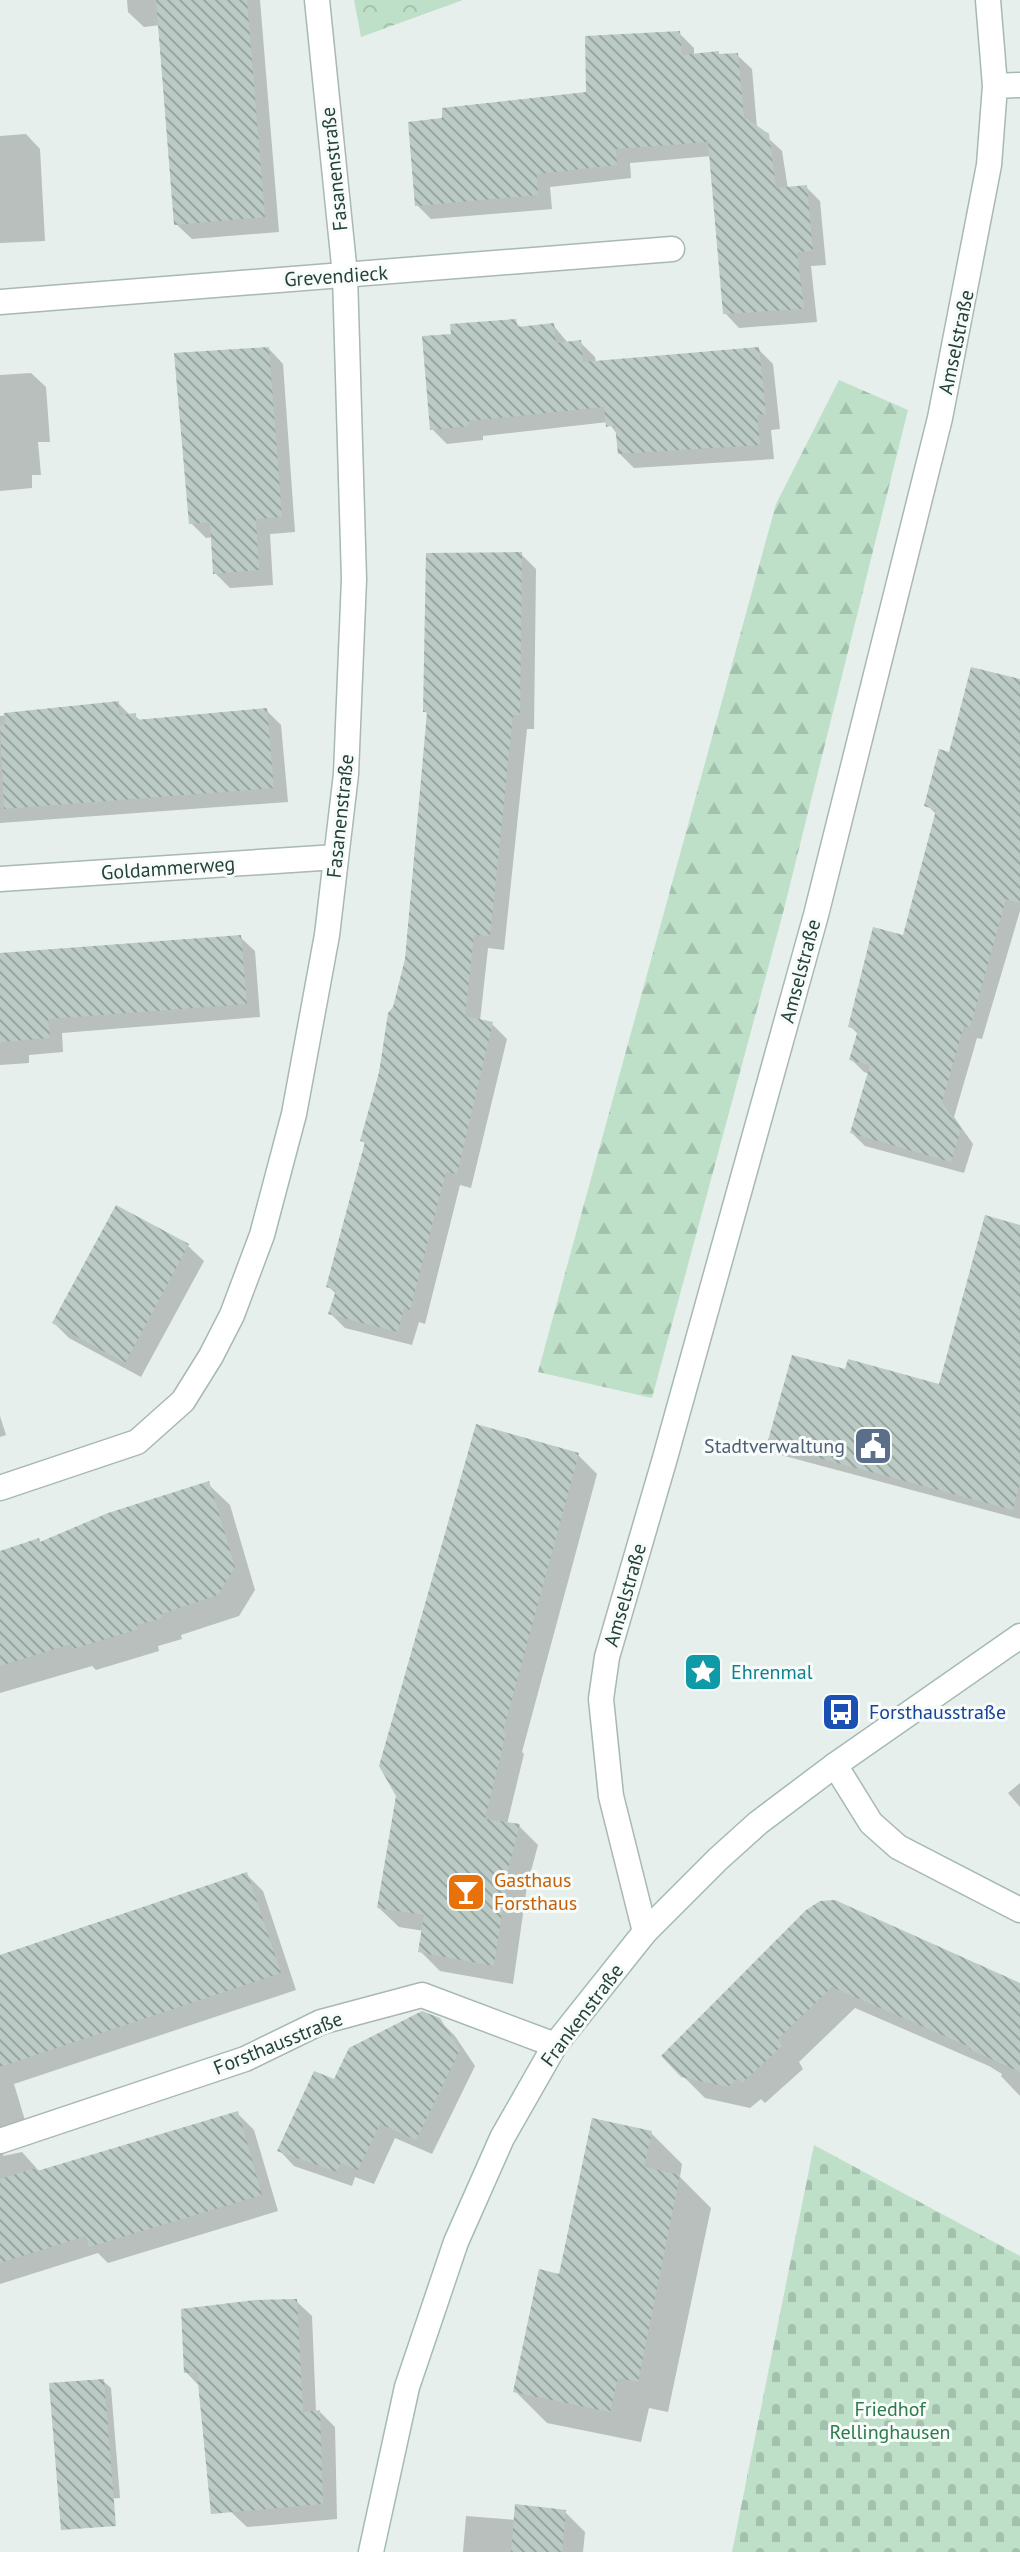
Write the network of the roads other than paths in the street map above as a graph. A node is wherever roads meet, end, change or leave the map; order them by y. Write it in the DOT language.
graph roads {
  1 [pos="317,0"];
  2 [pos="988,0"];
  3 [pos="1020,85"];
  4 [pos="995,86"];
  5 [pos="672,249"];
  6 [pos="345,275"];
  7 [pos="0,302"];
  8 [pos="336,857"];
  9 [pos="0,879"];
  10 [pos="0,1488"];
  11 [pos="1020,1636"];
  12 [pos="835,1765"];
  13 [pos="1020,1910"];
  14 [pos="645,1932"];
  15 [pos="555,2045"];
  16 [pos="0,2141"];
  17 [pos="371,2552"];
  1 -- 6 [label="street, Fasanenstraße"];
  2 -- 4 [label="street, Amselstraße"];
  3 -- 4 [label="street"];
  4 -- 14 [label="street, Amselstraße"];
  5 -- 6 [label="street, Grevendieck"];
  6 -- 7 [label="street, Grevendieck"];
  6 -- 8 [label="street, Fasanenstraße"];
  8 -- 9 [label="street, Goldammerweg"];
  8 -- 10 [label="street, Fasanenstraße"];
  11 -- 12 [label="street, Frankenstraße"];
  12 -- 13 [label="street"];
  12 -- 14 [label="street, Frankenstraße"];
  14 -- 15 [label="street, Frankenstraße"];
  15 -- 16 [label="street, Forsthausstraße"];
  15 -- 17 [label="street, Frankenstraße"];
}
